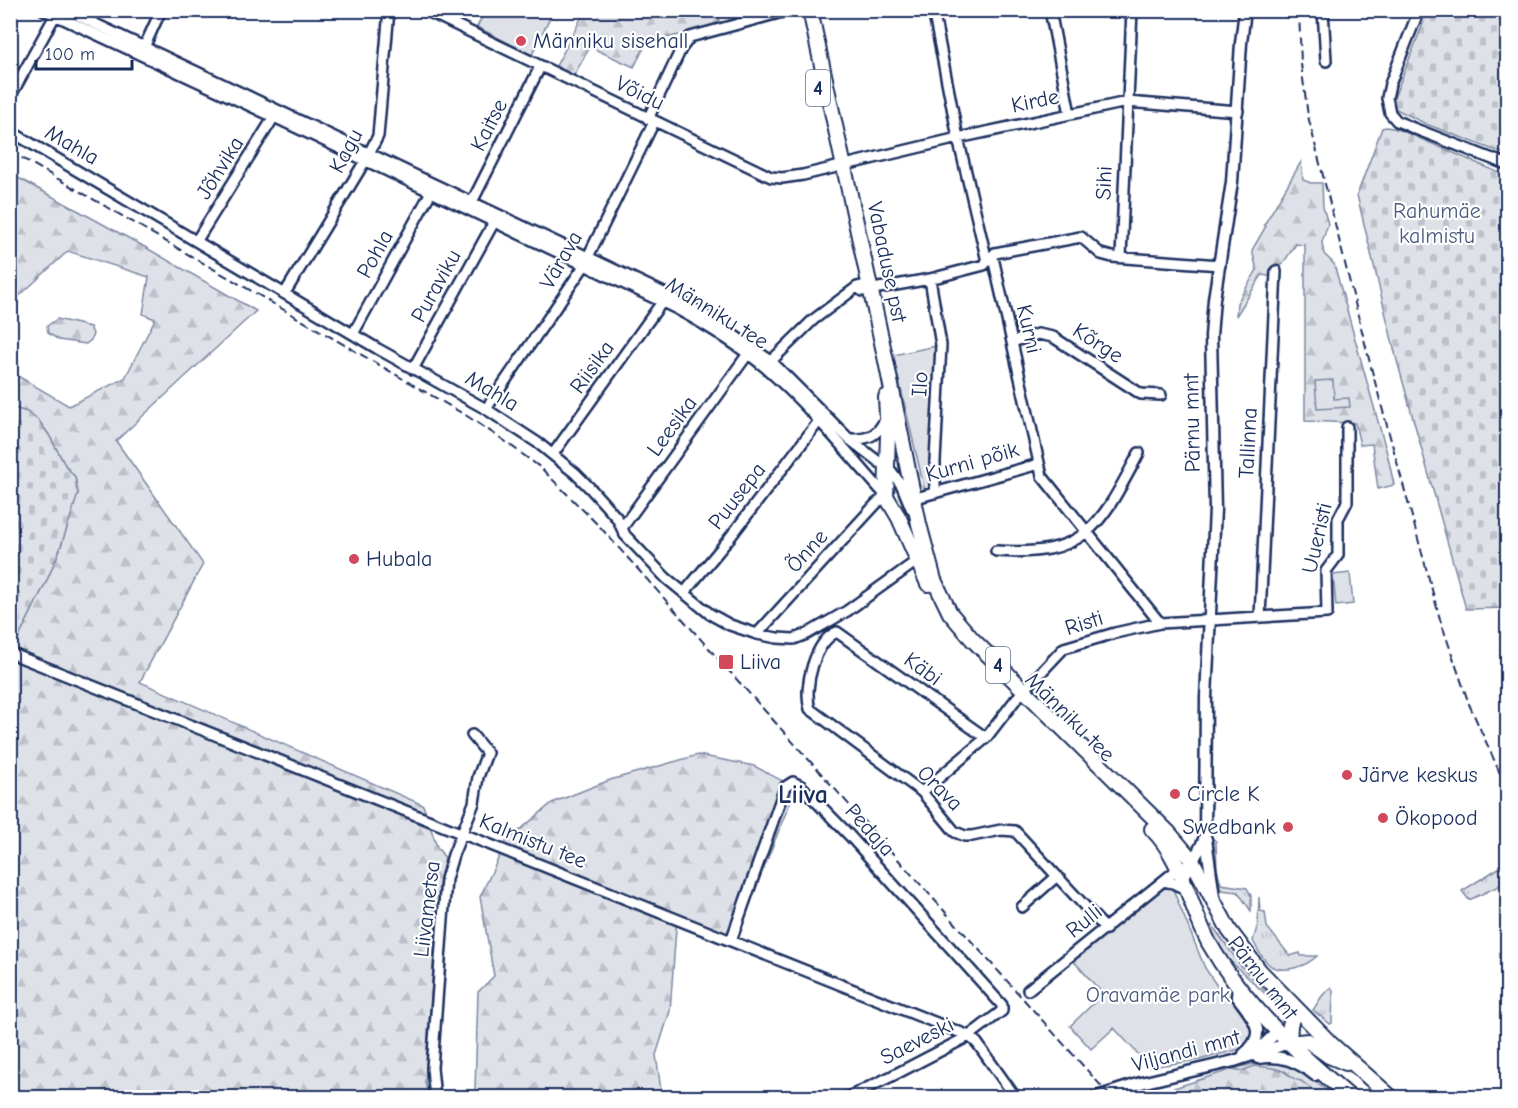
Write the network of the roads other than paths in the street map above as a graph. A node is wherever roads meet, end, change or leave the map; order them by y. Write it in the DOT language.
graph roads {
  1 [pos="44,10"];
  2 [pos="66,10"];
  3 [pos="161,10"];
  4 [pos="388,10"];
  5 [pos="425,10"];
  6 [pos="790,10"];
  7 [pos="801,10"];
  8 [pos="810,10"];
  9 [pos="933,10"];
  10 [pos="1050,10"];
  11 [pos="1132,10"];
  12 [pos="1245,10"];
  13 [pos="1323,10"];
  14 [pos="1419,10"];
  15 [pos="57,13"];
  16 [pos="142,50"];
  17 [pos="1326,61"];
  18 [pos="540,67"];
  19 [pos="10,97"];
  20 [pos="1127,102"];
  21 [pos="1238,111"];
  22 [pos="276,113"];
  23 [pos="1070,114"];
  24 [pos="651,121"];
  25 [pos="10,131"];
  26 [pos="958,138"];
  27 [pos="368,157"];
  28 [pos="840,165"];
  29 [pos="1508,165"];
  30 [pos="431,192"];
  31 [pos="472,202"];
  32 [pos="494,222"];
  33 [pos="197,240"];
  34 [pos="1121,257"];
  35 [pos="990,259"];
  36 [pos="586,261"];
  37 [pos="1220,265"];
  38 [pos="1276,271"];
  39 [pos="930,279"];
  40 [pos="865,289"];
  41 [pos="285,293"];
  42 [pos="662,302"];
  43 [pos="353,334"];
  44 [pos="1012,342"];
  45 [pos="750,351"];
  46 [pos="768,364"];
  47 [pos="413,369"];
  48 [pos="1161,395"];
  49 [pos="486,409"];
  50 [pos="888,412"];
  51 [pos="829,419"];
  52 [pos="819,421"];
  53 [pos="1347,427"];
  54 [pos="849,439"];
  55 [pos="1139,453"];
  56 [pos="553,454"];
  57 [pos="1039,464"];
  58 [pos="886,467"];
  59 [pos="935,493"];
  60 [pos="886,496"];
  61 [pos="916,498"];
  62 [pos="899,518"];
  63 [pos="919,524"];
  64 [pos="622,528"];
  65 [pos="1086,532"];
  66 [pos="996,550"];
  67 [pos="918,560"];
  68 [pos="684,593"];
  69 [pos="1260,617"];
  70 [pos="1209,619"];
  71 [pos="1160,623"];
  72 [pos="837,632"];
  73 [pos="757,634"];
  74 [pos="10,653"];
  75 [pos="1021,693"];
  76 [pos="472,735"];
  77 [pos="986,738"];
  78 [pos="922,792"];
  79 [pos="461,833"];
  80 [pos="1205,836"];
  81 [pos="1186,872"];
  82 [pos="1056,877"];
  83 [pos="1163,881"];
  84 [pos="1215,901"];
  85 [pos="1022,907"];
  86 [pos="1106,928"];
  87 [pos="1229,930"];
  88 [pos="1203,931"];
  89 [pos="730,940"];
  90 [pos="1238,987"];
  91 [pos="1028,990"];
  92 [pos="1295,1009"];
  93 [pos="1002,1011"];
  94 [pos="1277,1032"];
  95 [pos="969,1036"];
  96 [pos="1289,1043"];
  97 [pos="1255,1053"];
  98 [pos="1234,1061"];
  99 [pos="1356,1068"];
  100 [pos="1335,1084"];
  101 [pos="435,1098"];
  102 [pos="846,1098"];
  103 [pos="1016,1098"];
  104 [pos="1094,1098"];
  105 [pos="1351,1098"];
  106 [pos="1392,1098"];
  1 -- 15 [label="street, Männiku tee"];
  2 -- 16 [label="street, Männiku tee"];
  3 -- 16 [label="street"];
  4 -- 27 [label="street, Kagu"];
  5 -- 18 [label="street, Võidu"];
  6 -- 24 [label="street, Värava"];
  7 -- 28 [label="highway, Vabaduse pst / 4"];
  8 -- 28 [label="highway, Vabaduse pst / 4"];
  9 -- 26 [label="street, Kurni"];
  10 -- 23 [label="street"];
  11 -- 20 [label="street, Sihi"];
  12 -- 21 [label="main road, Pärnu mnt"];
  13 -- 17 [label="street"];
  14 -- 29 [label="street"];
  15 -- 16 [label="street, Männiku tee"];
  15 -- 19 [label="street"];
  16 -- 22 [label="street, Männiku tee"];
  18 -- 24 [label="street, Võidu"];
  18 -- 31 [label="street, Kaitse"];
  20 -- 21 [label="street, Kirde"];
  20 -- 23 [label="street, Kirde"];
  20 -- 34 [label="street, Sihi"];
  21 -- 37 [label="main road, Pärnu mnt"];
  22 -- 27 [label="street, Männiku tee"];
  22 -- 33 [label="street, Jõhvika"];
  23 -- 26 [label="street, Kirde"];
  24 -- 28 [label="street, Võidu"];
  24 -- 36 [label="street, Värava"];
  25 -- 33 [label="street, Mahla"];
  26 -- 28 [label="street, Kirde"];
  26 -- 35 [label="street, Kurni"];
  27 -- 30 [label="street, Männiku tee"];
  27 -- 31 [label="street, Männiku tee"];
  27 -- 41 [label="street, Kagu"];
  28 -- 40 [label="highway, Vabaduse pst / 4"];
  30 -- 32 [label="street, Männiku tee"];
  30 -- 43 [label="street, Pohla"];
  31 -- 36 [label="street, Männiku tee"];
  32 -- 36 [label="street, Männiku tee"];
  32 -- 47 [label="street, Puraviku"];
  33 -- 41 [label="street, Mahla"];
  34 -- 35 [label="street"];
  34 -- 37 [label="street"];
  35 -- 39 [label="street"];
  35 -- 44 [label="street, Kurni"];
  36 -- 42 [label="street, Männiku tee"];
  36 -- 45 [label="street, Männiku tee"];
  36 -- 49 [label="street, Värava"];
  37 -- 70 [label="main road, Pärnu mnt"];
  38 -- 69 [label="street, Tallinna"];
  39 -- 40 [label="street"];
  39 -- 59 [label="street, Ilo"];
  40 -- 46 [label="street"];
  40 -- 50 [label="highway, Vabaduse pst / 4"];
  40 -- 61 [label="highway, Vabaduse pst / 4"];
  41 -- 43 [label="street, Mahla"];
  42 -- 45 [label="street, Männiku tee"];
  42 -- 56 [label="street, Riisika"];
  43 -- 47 [label="street, Mahla"];
  44 -- 48 [label="street, Kõrge"];
  44 -- 57 [label="street, Kurni"];
  45 -- 46 [label="street, Männiku tee"];
  45 -- 64 [label="street, Leesika"];
  46 -- 51 [label="street, Männiku tee"];
  46 -- 52 [label="street, Männiku tee"];
  47 -- 49 [label="street, Mahla"];
  49 -- 56 [label="street, Mahla"];
  50 -- 54 [label="street"];
  50 -- 58 [label="highway, Vabaduse pst / 4"];
  51 -- 52 [label="street"];
  51 -- 54 [label="street, Männiku tee"];
  52 -- 60 [label="street, Männiku tee"];
  52 -- 68 [label="street, Puusepa"];
  53 -- 69 [label="street, Uueristi"];
  54 -- 58 [label="street, Männiku tee"];
  55 -- 65 [label="street"];
  56 -- 64 [label="street, Mahla"];
  57 -- 59 [label="street, Kurni põik"];
  57 -- 65 [label="street, Kurni"];
  58 -- 60 [label="highway, Vabaduse pst / 4"];
  58 -- 63 [label="street, Männiku tee"];
  59 -- 61 [label="street, Kurni põik"];
  60 -- 62 [label="highway, Männiku tee / 4"];
  60 -- 73 [label="street, Õnne"];
  61 -- 63 [label="highway, Vabaduse pst / 4"];
  62 -- 63 [label="street"];
  62 -- 67 [label="highway, Männiku tee / 4"];
  63 -- 75 [label="highway, Männiku tee / 4"];
  64 -- 68 [label="street, Mahla"];
  65 -- 66 [label="street"];
  65 -- 71 [label="street, Kurni"];
  67 -- 73 [label="street, Mahla"];
  67 -- 75 [label="highway, Männiku tee / 4"];
  68 -- 73 [label="street, Mahla"];
  69 -- 70 [label="street, Uueristi"];
  70 -- 71 [label="street, Risti"];
  70 -- 80 [label="main road, Pärnu mnt"];
  71 -- 75 [label="street, Risti"];
  72 -- 77 [label="street, Käbi"];
  72 -- 78 [label="street, Orava"];
  74 -- 79 [label="street, Kalmistu tee"];
  75 -- 77 [label="street, Risti"];
  75 -- 81 [label="highway, Männiku tee / 4"];
  76 -- 79 [label="street, Liivametsa"];
  77 -- 78 [label="street, Risti"];
  78 -- 82 [label="street, Orava"];
  79 -- 89 [label="street, Kalmistu tee"];
  79 -- 101 [label="street, Liivametsa"];
  80 -- 81 [label="main road, Pärnu mnt"];
  80 -- 84 [label="main road, Pärnu mnt"];
  81 -- 83 [label="street, Rulli"];
  81 -- 83 [label="street"];
  81 -- 84 [label="highway, Pärnu mnt / 4"];
  81 -- 88 [label="highway, Pärnu mnt / 4"];
  82 -- 85 [label="street"];
  82 -- 86 [label="street, Orava"];
  83 -- 86 [label="street, Rulli"];
  84 -- 87 [label="highway, Pärnu mnt / 4"];
  86 -- 91 [label="street, Rulli"];
  87 -- 88 [label="highway"];
  87 -- 92 [label="highway, Pärnu mnt / 4"];
  88 -- 90 [label="highway, Pärnu mnt / 4"];
  89 -- 93 [label="street, Pedaja"];
  89 -- 95 [label="street, Kalmistu tee"];
  90 -- 94 [label="highway, Pärnu mnt / 4"];
  90 -- 98 [label="main road"];
  92 -- 94 [label="highway"];
  92 -- 96 [label="highway"];
  92 -- 99 [label="highway, Pärnu mnt / 4"];
  93 -- 95 [label="street, Saeveski"];
  94 -- 96 [label="highway, Pärnu mnt / 4"];
  94 -- 97 [label="main road"];
  95 -- 102 [label="street, Saeveski"];
  95 -- 103 [label="street, Kalmistu tee"];
  96 -- 97 [label="main road, Viljandi mnt"];
  96 -- 99 [label="highway"];
  96 -- 100 [label="highway, Pärnu mnt / 4"];
  97 -- 98 [label="main road, Viljandi mnt"];
  98 -- 100 [label="main road"];
  98 -- 104 [label="main road, Viljandi mnt"];
  99 -- 106 [label="highway, Pärnu mnt / 4"];
  100 -- 105 [label="highway, Pärnu mnt / 4"];
}
